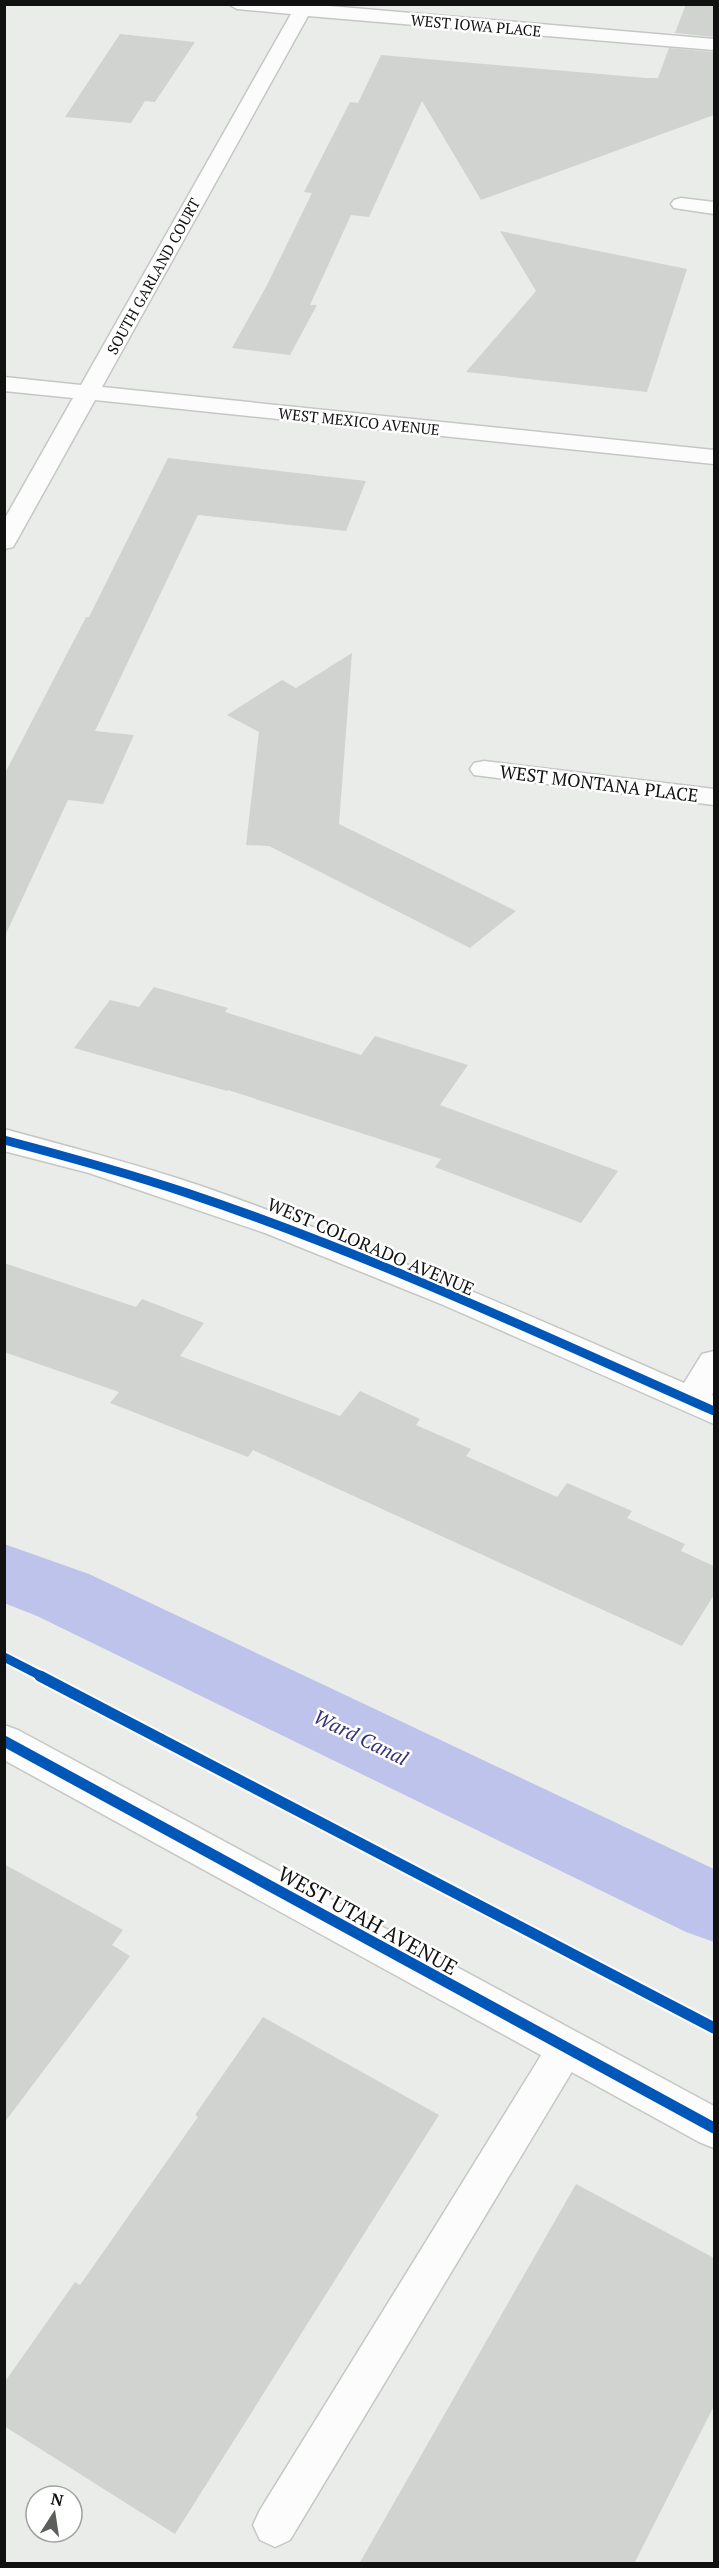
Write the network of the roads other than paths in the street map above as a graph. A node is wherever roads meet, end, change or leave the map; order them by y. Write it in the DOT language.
graph roads {
  1 [pos="237,4"];
  2 [pos="302,10"];
  3 [pos="714,45"];
  4 [pos="681,204"];
  5 [pos="714,208"];
  6 [pos="4,384"];
  7 [pos="87,393"];
  8 [pos="714,457"];
  9 [pos="4,543"];
  10 [pos="483,769"];
  11 [pos="714,797"];
  12 [pos="4,1140"];
  13 [pos="714,1363"];
  14 [pos="703,1406"];
  15 [pos="4,1741"];
  16 [pos="566,2048"];
  17 [pos="714,2128"];
  18 [pos="275,2526"];
  1 -- 2 [label="street, WEST IOWA PLACE"];
  2 -- 3 [label="street, WEST IOWA PLACE"];
  2 -- 7 [label="street, SOUTH GARLAND COURT"];
  4 -- 5 [label="street"];
  6 -- 7 [label="street, WEST MEXICO AVENUE"];
  7 -- 8 [label="street, WEST MEXICO AVENUE"];
  7 -- 9 [label="street, SOUTH GARLAND COURT"];
  10 -- 11 [label="street, WEST MONTANA PLACE"];
  12 -- 14 [label="street, WEST COLORADO AVENUE"];
  13 -- 14 [label="street"];
  15 -- 16 [label="street, WEST UTAH AVENUE"];
  16 -- 17 [label="street, WEST UTAH AVENUE"];
  16 -- 18 [label="lane"];
}
